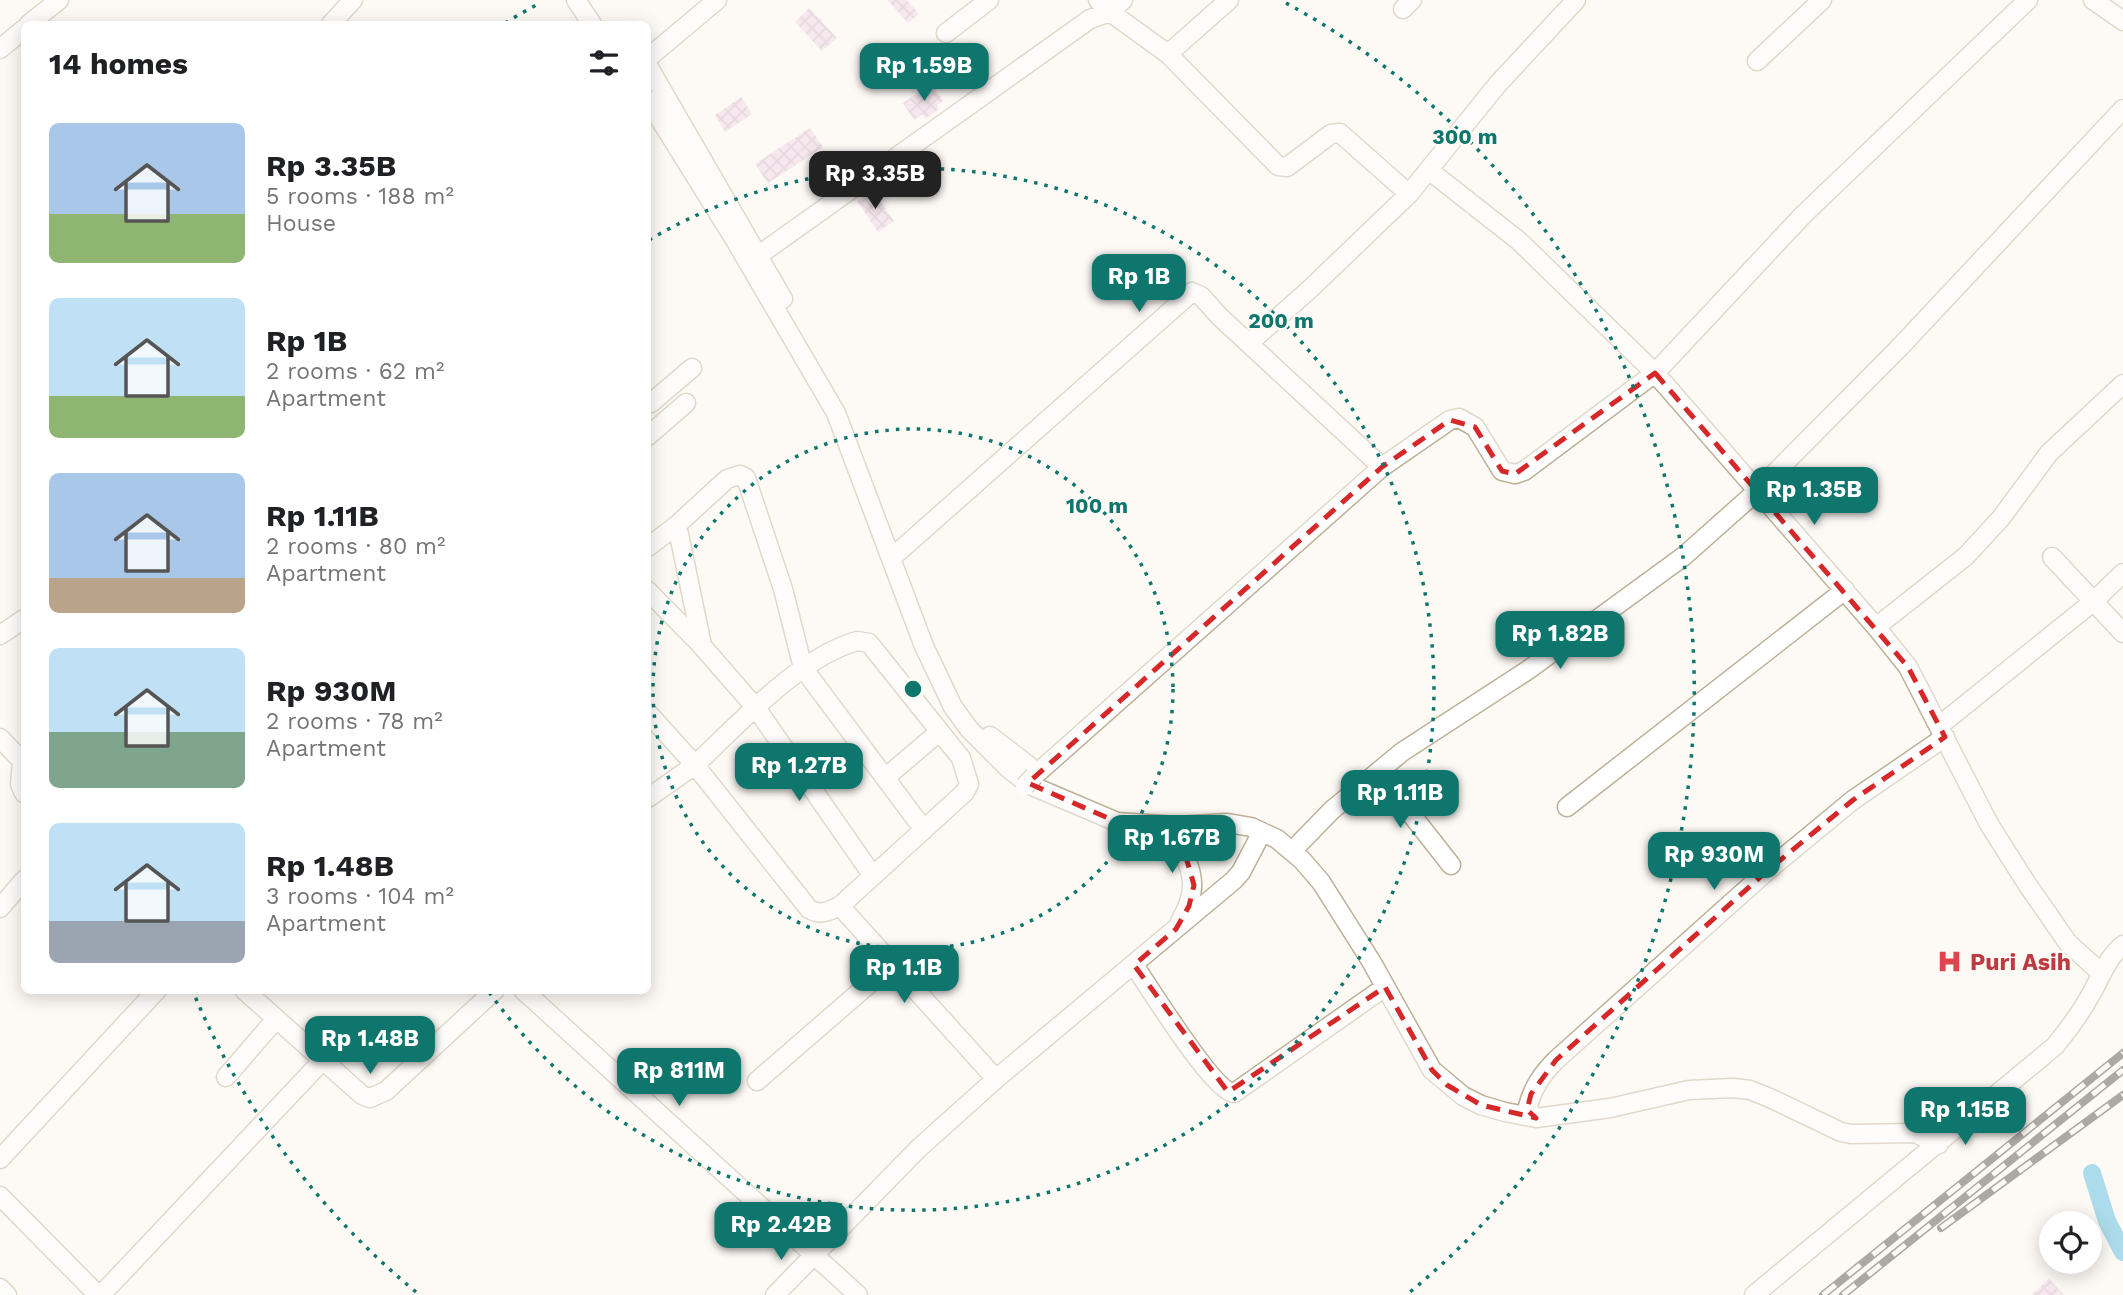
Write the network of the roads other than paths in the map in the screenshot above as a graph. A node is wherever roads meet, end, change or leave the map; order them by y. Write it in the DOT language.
graph roads {
  1 [pos="353,0"];
  2 [pos="576,0"];
  3 [pos="716,0"];
  4 [pos="989,0"];
  5 [pos="1229,0"];
  6 [pos="1576,0"];
  7 [pos="1822,0"];
  8 [pos="2028,0"];
  9 [pos="2093,0"];
  10 [pos="49,3"];
  11 [pos="1110,4"];
  12 [pos="32,21"];
  13 [pos="334,21"];
  14 [pos="590,21"];
  15 [pos="2123,21"];
  16 [pos="21,32"];
  17 [pos="946,33"];
  18 [pos="0,49"];
  19 [pos="1168,54"];
  20 [pos="651,55"];
  21 [pos="1756,61"];
  22 [pos="651,71"];
  23 [pos="651,105"];
  24 [pos="2123,109"];
  25 [pos="1430,171"];
  26 [pos="1409,194"];
  27 [pos="759,254"];
  28 [pos="1249,343"];
  29 [pos="692,368"];
  30 [pos="1655,373"];
  31 [pos="2123,384"];
  32 [pos="651,399"];
  33 [pos="651,402"];
  34 [pos="687,403"];
  35 [pos="667,419"];
  36 [pos="651,433"];
  37 [pos="1382,467"];
  38 [pos="1756,492"];
  39 [pos="677,525"];
  40 [pos="651,538"];
  41 [pos="896,554"];
  42 [pos="2052,557"];
  43 [pos="2123,573"];
  44 [pos="1845,590"];
  45 [pos="651,594"];
  46 [pos="2094,601"];
  47 [pos="21,621"];
  48 [pos="1876,627"];
  49 [pos="2123,633"];
  50 [pos="0,635"];
  51 [pos="702,646"];
  52 [pos="803,668"];
  53 [pos="756,708"];
  54 [pos="651,716"];
  55 [pos="939,732"];
  56 [pos="1942,732"];
  57 [pos="0,738"];
  58 [pos="21,760"];
  59 [pos="695,765"];
  60 [pos="1378,772"];
  61 [pos="885,778"];
  62 [pos="1032,780"];
  63 [pos="651,796"];
  64 [pos="1567,807"];
  65 [pos="1177,826"];
  66 [pos="924,830"];
  67 [pos="1262,832"];
  68 [pos="1292,851"];
  69 [pos="1451,865"];
  70 [pos="873,876"];
  71 [pos="21,884"];
  72 [pos="840,906"];
  73 [pos="0,908"];
  74 [pos="1176,929"];
  75 [pos="2123,944"];
  76 [pos="892,964"];
  77 [pos="1134,965"];
  78 [pos="2100,972"];
  79 [pos="1385,987"];
  80 [pos="153,994"];
  81 [pos="248,994"];
  82 [pos="491,994"];
  83 [pos="527,994"];
  84 [pos="276,1019"];
  85 [pos="322,1061"];
  86 [pos="226,1077"];
  87 [pos="996,1079"];
  88 [pos="757,1081"];
  89 [pos="1531,1107"];
  90 [pos="1939,1144"];
  91 [pos="0,1159"];
  92 [pos="0,1196"];
  93 [pos="815,1255"];
  94 [pos="0,1288"];
  95 [pos="7,1295"];
  96 [pos="99,1295"];
  97 [pos="775,1295"];
  98 [pos="858,1295"];
  99 [pos="1754,1295"];
  1 -- 13 [label="street"];
  2 -- 14 [label="street"];
  3 -- 20 [label="street"];
  4 -- 17 [label="street"];
  5 -- 19 [label="street"];
  6 -- 25 [label="street"];
  7 -- 21 [label="street"];
  8 -- 30 [label="street"];
  9 -- 15 [label="street"];
  10 -- 12 [label="street"];
  11 -- 19 [label="street"];
  11 -- 27 [label="street"];
  16 -- 18 [label="street"];
  19 -- 26 [label="street"];
  22 -- 27 [label="street"];
  23 -- 62 [label="street"];
  24 -- 38 [label="street"];
  25 -- 26 [label="street"];
  25 -- 30 [label="street"];
  26 -- 28 [label="street"];
  27 -- 41 [label="street"];
  28 -- 37 [label="street"];
  28 -- 41 [label="street"];
  29 -- 32 [label="street"];
  30 -- 37 [label="street"];
  30 -- 38 [label="street"];
  31 -- 48 [label="street"];
  33 -- 35 [label="street"];
  34 -- 35 [label="street"];
  35 -- 36 [label="street"];
  37 -- 62 [label="street"];
  38 -- 44 [label="street"];
  38 -- 60 [label="street"];
  39 -- 40 [label="street"];
  39 -- 51 [label="street"];
  39 -- 52 [label="street"];
  41 -- 62 [label="street"];
  42 -- 46 [label="street"];
  43 -- 46 [label="street"];
  44 -- 48 [label="street"];
  44 -- 64 [label="street"];
  45 -- 51 [label="street"];
  46 -- 49 [label="street"];
  46 -- 56 [label="street"];
  47 -- 50 [label="street"];
  48 -- 56 [label="street"];
  51 -- 53 [label="street"];
  52 -- 53 [label="street"];
  52 -- 55 [label="street"];
  52 -- 61 [label="street"];
  53 -- 59 [label="street"];
  53 -- 70 [label="street"];
  54 -- 59 [label="street"];
  55 -- 61 [label="street"];
  55 -- 66 [label="street"];
  56 -- 78 [label="street"];
  56 -- 89 [label="street"];
  57 -- 58 [label="street"];
  59 -- 63 [label="street"];
  59 -- 72 [label="street"];
  60 -- 68 [label="street"];
  60 -- 69 [label="street"];
  61 -- 66 [label="street"];
  62 -- 65 [label="street"];
  65 -- 67 [label="street"];
  65 -- 74 [label="street"];
  66 -- 70 [label="street"];
  67 -- 68 [label="street"];
  67 -- 74 [label="street"];
  68 -- 79 [label="street"];
  70 -- 72 [label="street"];
  71 -- 73 [label="street"];
  72 -- 76 [label="street"];
  74 -- 77 [label="street"];
  75 -- 78 [label="street"];
  76 -- 87 [label="street"];
  76 -- 88 [label="street"];
  77 -- 79 [label="street"];
  77 -- 87 [label="street"];
  78 -- 90 [label="street"];
  79 -- 89 [label="street"];
  80 -- 91 [label="street"];
  81 -- 84 [label="street"];
  82 -- 85 [label="street"];
  83 -- 93 [label="street"];
  84 -- 85 [label="street"];
  84 -- 86 [label="street"];
  85 -- 96 [label="street"];
  87 -- 93 [label="street"];
  89 -- 90 [label="street"];
  90 -- 99 [label="street"];
  92 -- 96 [label="street"];
  93 -- 97 [label="street"];
  93 -- 98 [label="street"];
  94 -- 95 [label="street"];
}
